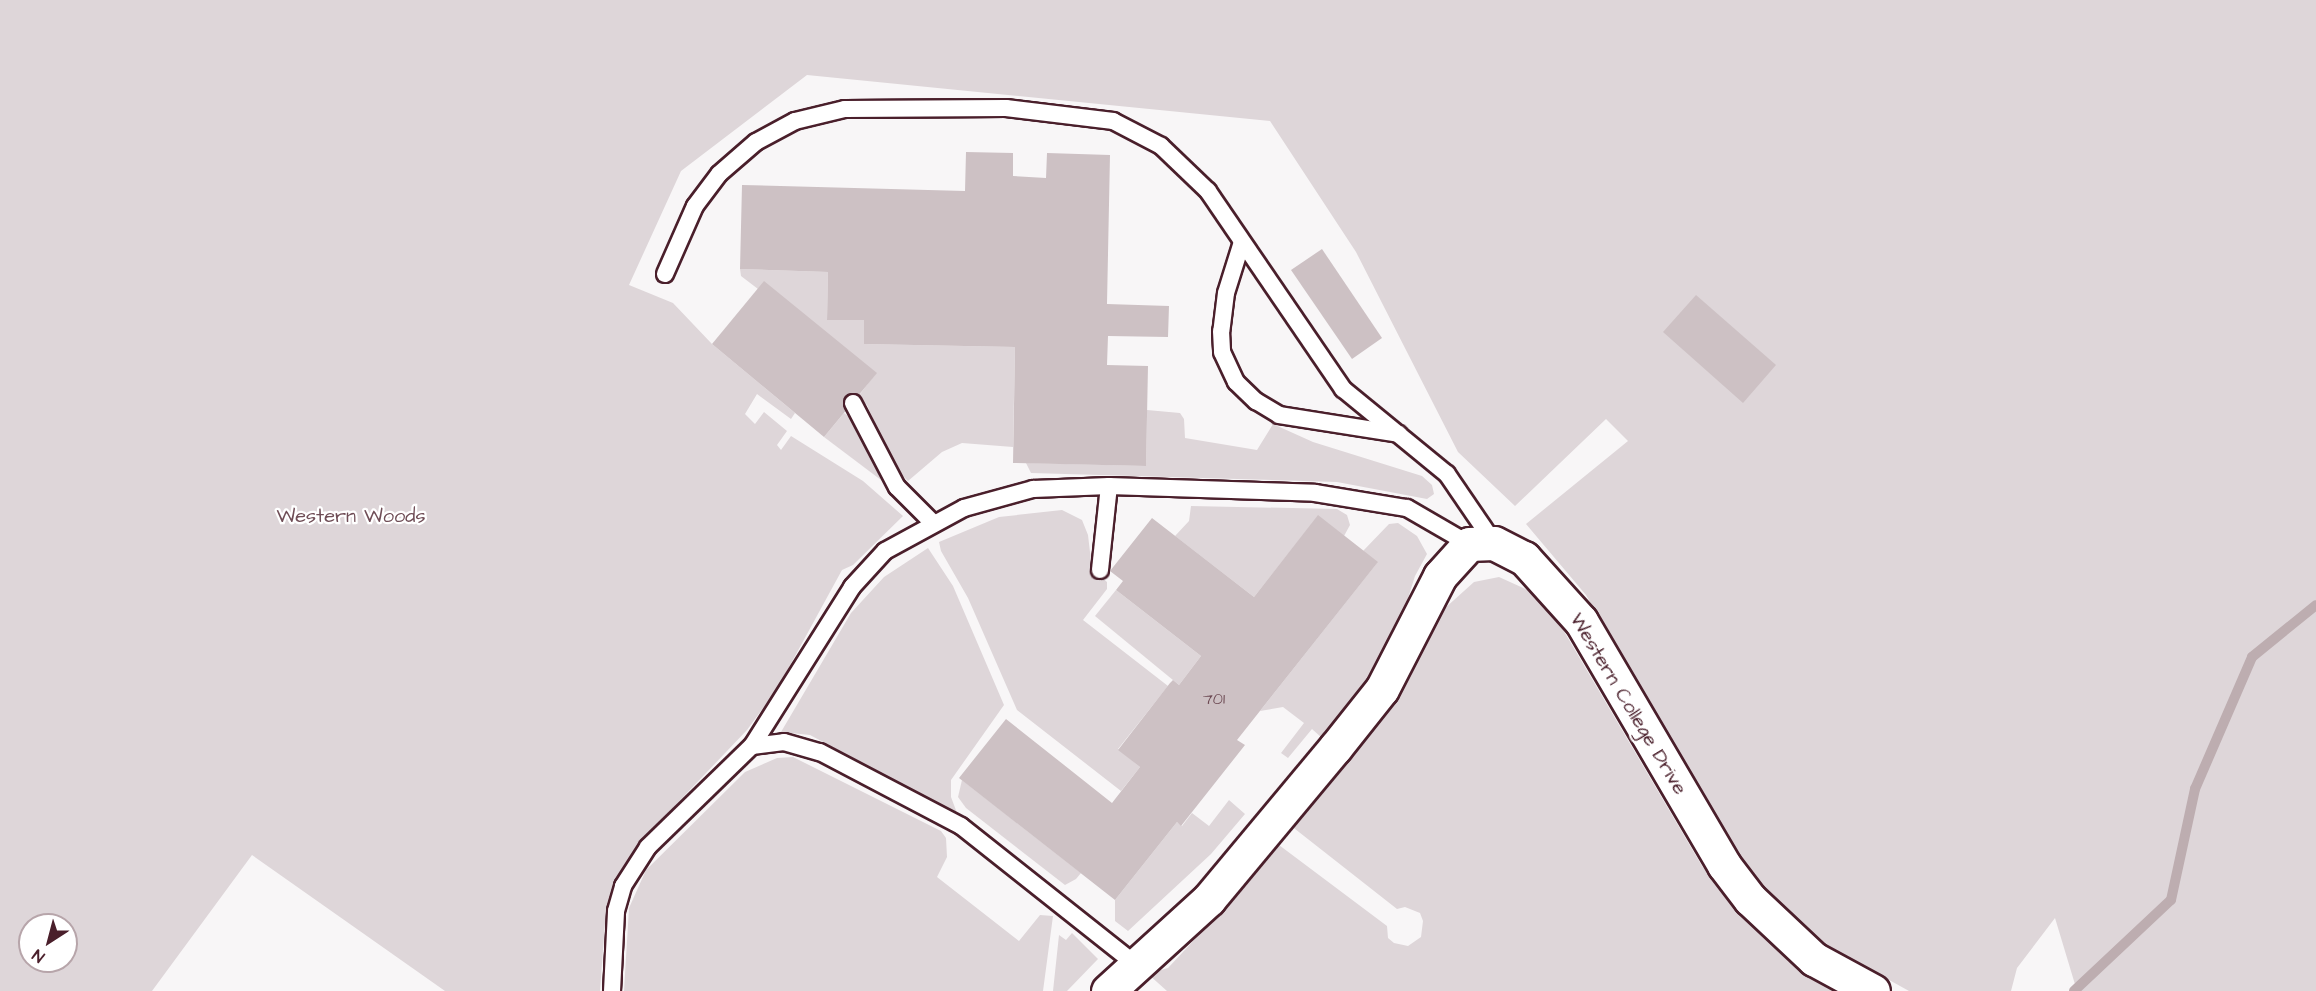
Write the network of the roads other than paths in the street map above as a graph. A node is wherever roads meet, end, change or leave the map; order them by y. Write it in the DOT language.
graph roads {
  1 [pos="1242,242"];
  2 [pos="665,274"];
  3 [pos="853,403"];
  4 [pos="1400,435"];
  5 [pos="1109,486"];
  6 [pos="934,524"];
  7 [pos="1482,543"];
  8 [pos="1100,570"];
  9 [pos="752,746"];
  10 [pos="1134,963"];
  11 [pos="612,991"];
  12 [pos="1108,991"];
  13 [pos="1873,991"];
  1 -- 2 [label="lane"];
  1 -- 4 [label="lane"];
  1 -- 4 [label="lane"];
  3 -- 6 [label="lane"];
  4 -- 7 [label="lane"];
  5 -- 6 [label="lane"];
  5 -- 7 [label="lane"];
  5 -- 8 [label="lane"];
  6 -- 9 [label="lane"];
  7 -- 10 [label="street"];
  7 -- 13 [label="street, Western College Drive"];
  9 -- 10 [label="lane"];
  9 -- 11 [label="lane"];
  10 -- 12 [label="street"];
}
